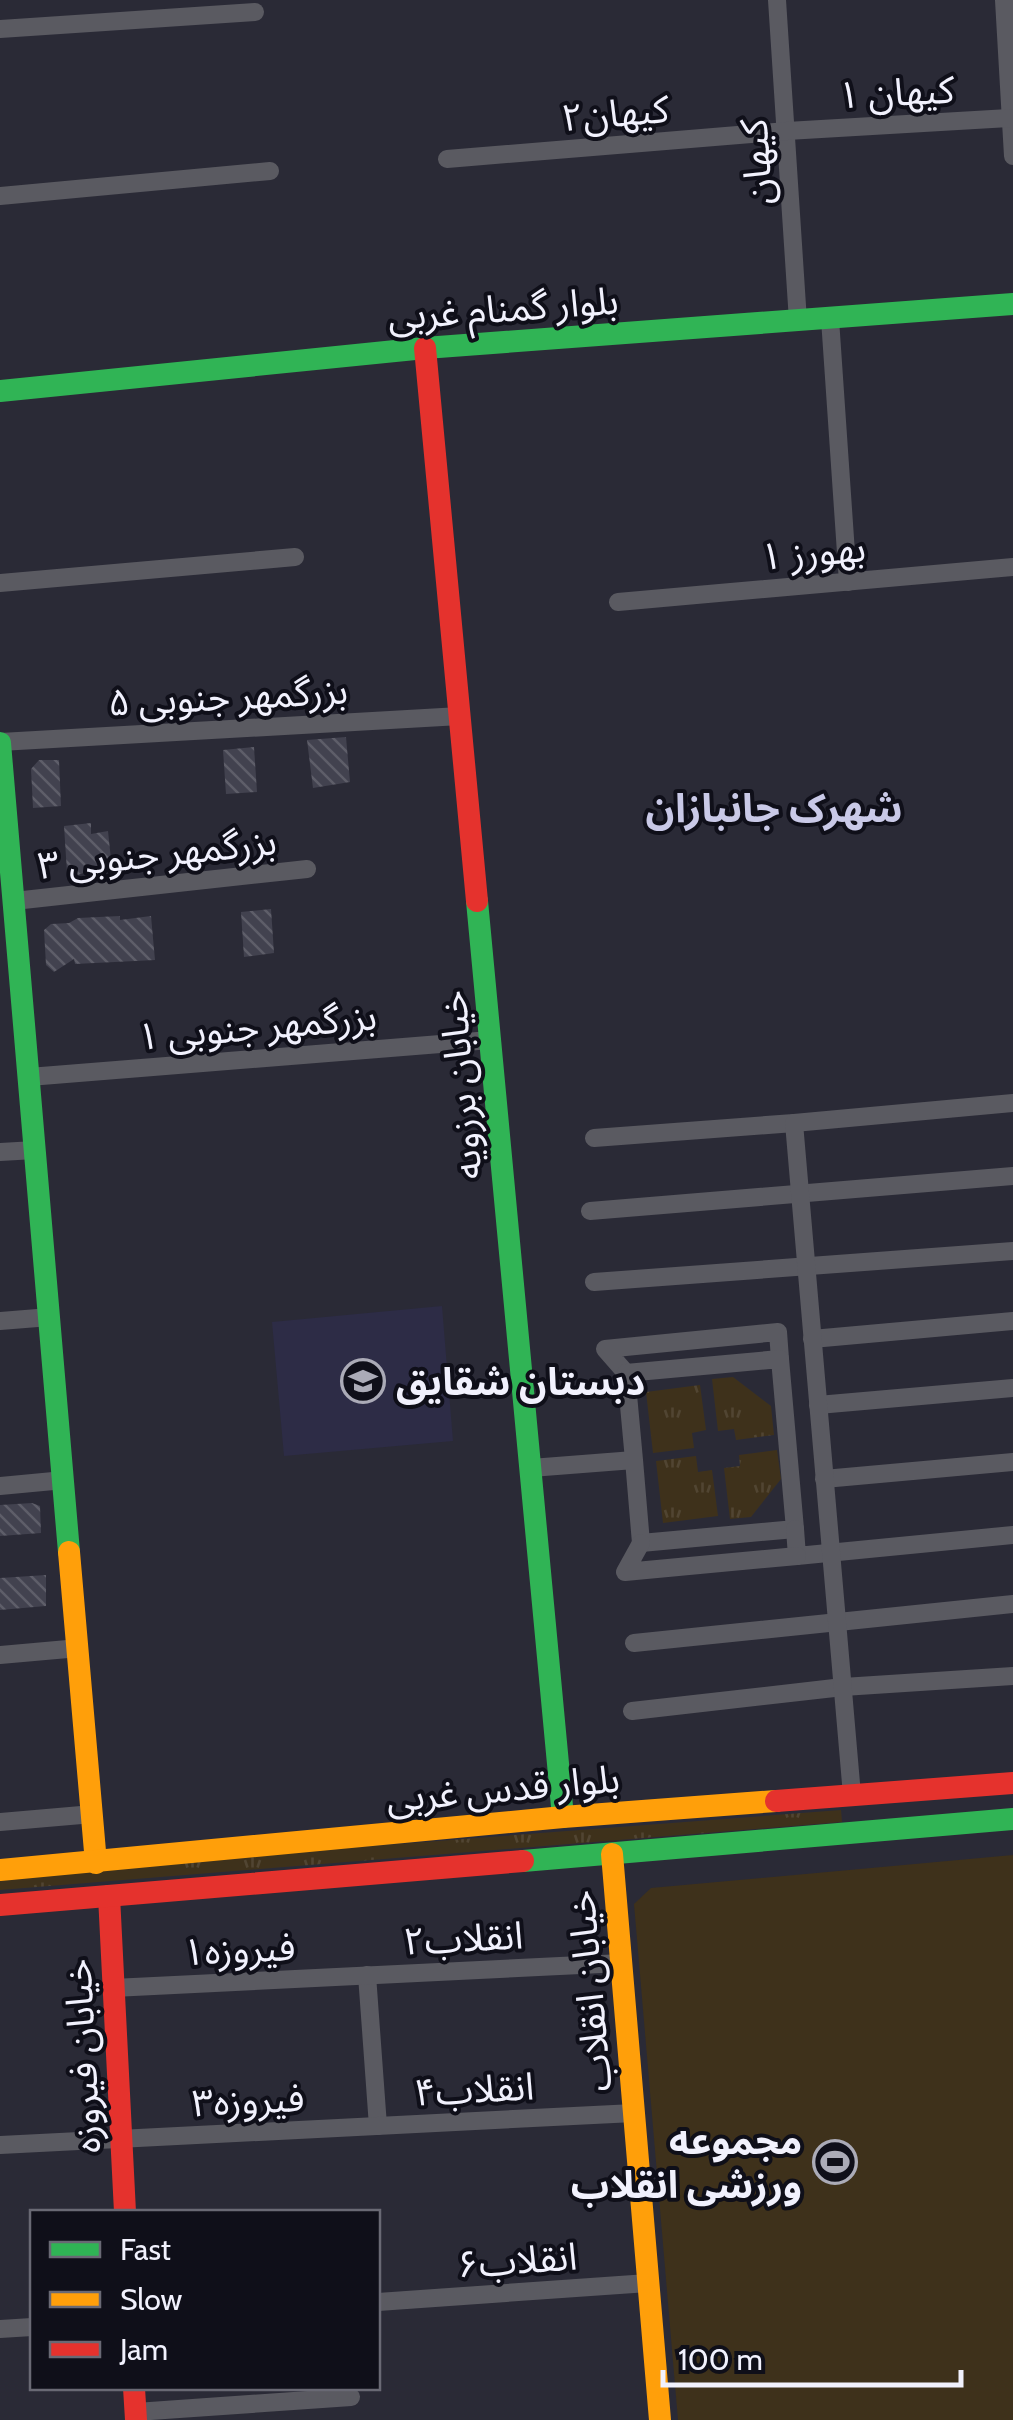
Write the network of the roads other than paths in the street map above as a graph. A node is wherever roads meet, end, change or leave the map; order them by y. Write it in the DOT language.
graph roads {
  1 [pos="777,0"];
  2 [pos="1004,0"];
  3 [pos="256,12"];
  4 [pos="0,30"];
  5 [pos="1009,118"];
  6 [pos="787,131"];
  7 [pos="1013,156"];
  8 [pos="447,159"];
  9 [pos="270,171"];
  10 [pos="0,196"];
  11 [pos="1013,304"];
  12 [pos="830,318"];
  13 [pos="798,321"];
  14 [pos="425,348"];
  15 [pos="0,391"];
  16 [pos="295,556"];
  17 [pos="1013,567"];
  18 [pos="848,582"];
  19 [pos="0,583"];
  20 [pos="618,602"];
  21 [pos="460,716"];
  22 [pos="0,742"];
  23 [pos="4,829"];
  24 [pos="307,870"];
  25 [pos="14,901"];
  26 [pos="11,991"];
  27 [pos="490,1040"];
  28 [pos="29,1077"];
  29 [pos="1013,1103"];
  30 [pos="794,1124"];
  31 [pos="594,1138"];
  32 [pos="35,1150"];
  33 [pos="0,1152"];
  34 [pos="1013,1176"];
  35 [pos="800,1194"];
  36 [pos="590,1211"];
  37 [pos="1013,1251"];
  38 [pos="806,1265"];
  39 [pos="594,1282"];
  40 [pos="50,1316"];
  41 [pos="1013,1320"];
  42 [pos="0,1321"];
  43 [pos="812,1339"];
  44 [pos="780,1359"];
  45 [pos="626,1373"];
  46 [pos="1013,1388"];
  47 [pos="818,1405"];
  48 [pos="634,1460"];
  49 [pos="1013,1462"];
  50 [pos="531,1468"];
  51 [pos="824,1479"];
  52 [pos="64,1480"];
  53 [pos="0,1486"];
  54 [pos="794,1529"];
  55 [pos="1013,1535"];
  56 [pos="642,1543"];
  57 [pos="831,1553"];
  58 [pos="797,1556"];
  59 [pos="1013,1604"];
  60 [pos="836,1621"];
  61 [pos="634,1643"];
  62 [pos="78,1648"];
  63 [pos="0,1656"];
  64 [pos="1013,1676"];
  65 [pos="843,1687"];
  66 [pos="632,1710"];
  67 [pos="1013,1782"];
  68 [pos="860,1794"];
  69 [pos="93,1814"];
  70 [pos="563,1817"];
  71 [pos="1013,1819"];
  72 [pos="0,1822"];
  73 [pos="874,1831"];
  74 [pos="612,1854"];
  75 [pos="96,1863"];
  76 [pos="0,1870"];
  77 [pos="109,1896"];
  78 [pos="0,1905"];
  79 [pos="622,1963"];
  80 [pos="368,1976"];
  81 [pos="114,1988"];
  82 [pos="634,2113"];
  83 [pos="378,2126"];
  84 [pos="121,2140"];
  85 [pos="0,2145"];
  86 [pos="125,2210"];
  87 [pos="648,2283"];
  88 [pos="384,2302"];
  89 [pos="30,2327"];
  90 [pos="0,2329"];
  91 [pos="134,2390"];
  92 [pos="351,2397"];
  93 [pos="136,2416"];
  94 [pos="660,2420"];
  1 -- 6 [label="street, کیهان"];
  2 -- 5 [label="street"];
  3 -- 4 [label="street"];
  5 -- 6 [label="street, کیهان ۱"];
  5 -- 7 [label="street"];
  6 -- 8 [label="street, کیهان۲"];
  6 -- 13 [label="street, کیهان"];
  9 -- 10 [label="street"];
  11 -- 12 [label="main road, بلوار گمنام غربی"];
  12 -- 13 [label="main road, بلوار گمنام غربی"];
  12 -- 18 [label="street"];
  13 -- 14 [label="main road, بلوار گمنام غربی"];
  14 -- 15 [label="main road, بلوار گمنام غربی"];
  14 -- 21 [label="main road, خیابان برزویه"];
  16 -- 19 [label="street"];
  17 -- 18 [label="street, بهورز ۱"];
  18 -- 20 [label="street, بهورز ۱"];
  21 -- 22 [label="street, بزرگمهر جنوبی ۵"];
  21 -- 27 [label="main road, خیابان برزویه"];
  22 -- 23 [label="main road"];
  23 -- 25 [label="main road"];
  24 -- 25 [label="street, بزرگمهر جنوبی ۳"];
  25 -- 26 [label="main road"];
  26 -- 28 [label="main road"];
  27 -- 28 [label="street, بزرگمهر جنوبی ۱"];
  27 -- 50 [label="main road, خیابان برزویه"];
  28 -- 32 [label="main road"];
  29 -- 30 [label="street"];
  30 -- 31 [label="street"];
  30 -- 35 [label="street"];
  32 -- 33 [label="street"];
  32 -- 40 [label="main road"];
  34 -- 35 [label="street"];
  35 -- 36 [label="street"];
  35 -- 38 [label="street"];
  37 -- 38 [label="street"];
  38 -- 39 [label="street"];
  38 -- 43 [label="street"];
  40 -- 42 [label="street"];
  40 -- 52 [label="main road"];
  41 -- 43 [label="street"];
  43 -- 47 [label="street"];
  44 -- 45 [label="street"];
  44 -- 45 [label="street"];
  44 -- 54 [label="street"];
  45 -- 48 [label="street"];
  46 -- 47 [label="street"];
  47 -- 51 [label="street"];
  48 -- 50 [label="street"];
  48 -- 56 [label="street"];
  49 -- 51 [label="street"];
  50 -- 70 [label="main road, خیابان برزویه"];
  51 -- 57 [label="street"];
  52 -- 53 [label="street"];
  52 -- 62 [label="main road"];
  54 -- 56 [label="street"];
  54 -- 58 [label="street"];
  55 -- 57 [label="street"];
  56 -- 58 [label="street"];
  57 -- 58 [label="street"];
  57 -- 60 [label="street"];
  59 -- 60 [label="street"];
  60 -- 61 [label="street"];
  60 -- 65 [label="street"];
  62 -- 63 [label="street"];
  62 -- 69 [label="main road"];
  64 -- 65 [label="street"];
  65 -- 66 [label="street"];
  65 -- 68 [label="street"];
  67 -- 68 [label="main road, بلوار قدس غربی"];
  68 -- 70 [label="main road, بلوار قدس غربی"];
  68 -- 73 [label="main road"];
  69 -- 72 [label="street"];
  69 -- 75 [label="main road"];
  70 -- 75 [label="main road, بلوار قدس غربی"];
  71 -- 73 [label="main road, بلوار قدس غربی"];
  73 -- 74 [label="main road, بلوار قدس غربی"];
  74 -- 77 [label="main road, بلوار قدس غربی"];
  74 -- 79 [label="main road, خیابان انقلاب"];
  75 -- 76 [label="main road, بلوار قدس غربی"];
  77 -- 78 [label="main road, بلوار قدس غربی"];
  77 -- 81 [label="main road, خیابان فیروزه"];
  79 -- 80 [label="street, انقلاب۲"];
  79 -- 82 [label="main road, خیابان انقلاب"];
  80 -- 81 [label="street, فیروزه۱"];
  80 -- 83 [label="street"];
  81 -- 84 [label="main road, خیابان فیروزه"];
  82 -- 83 [label="street, انقلاب۴"];
  82 -- 87 [label="main road, خیابان انقلاب"];
  83 -- 84 [label="street, فیروزه۳"];
  84 -- 85 [label="street, فیروزه۳"];
  84 -- 86 [label="main road, خیابان فیروزه"];
  87 -- 88 [label="street, انقلاب۶"];
  87 -- 94 [label="main road, خیابان انقلاب"];
  89 -- 90 [label="street"];
  91 -- 93 [label="main road"];
  92 -- 93 [label="street"];
}
